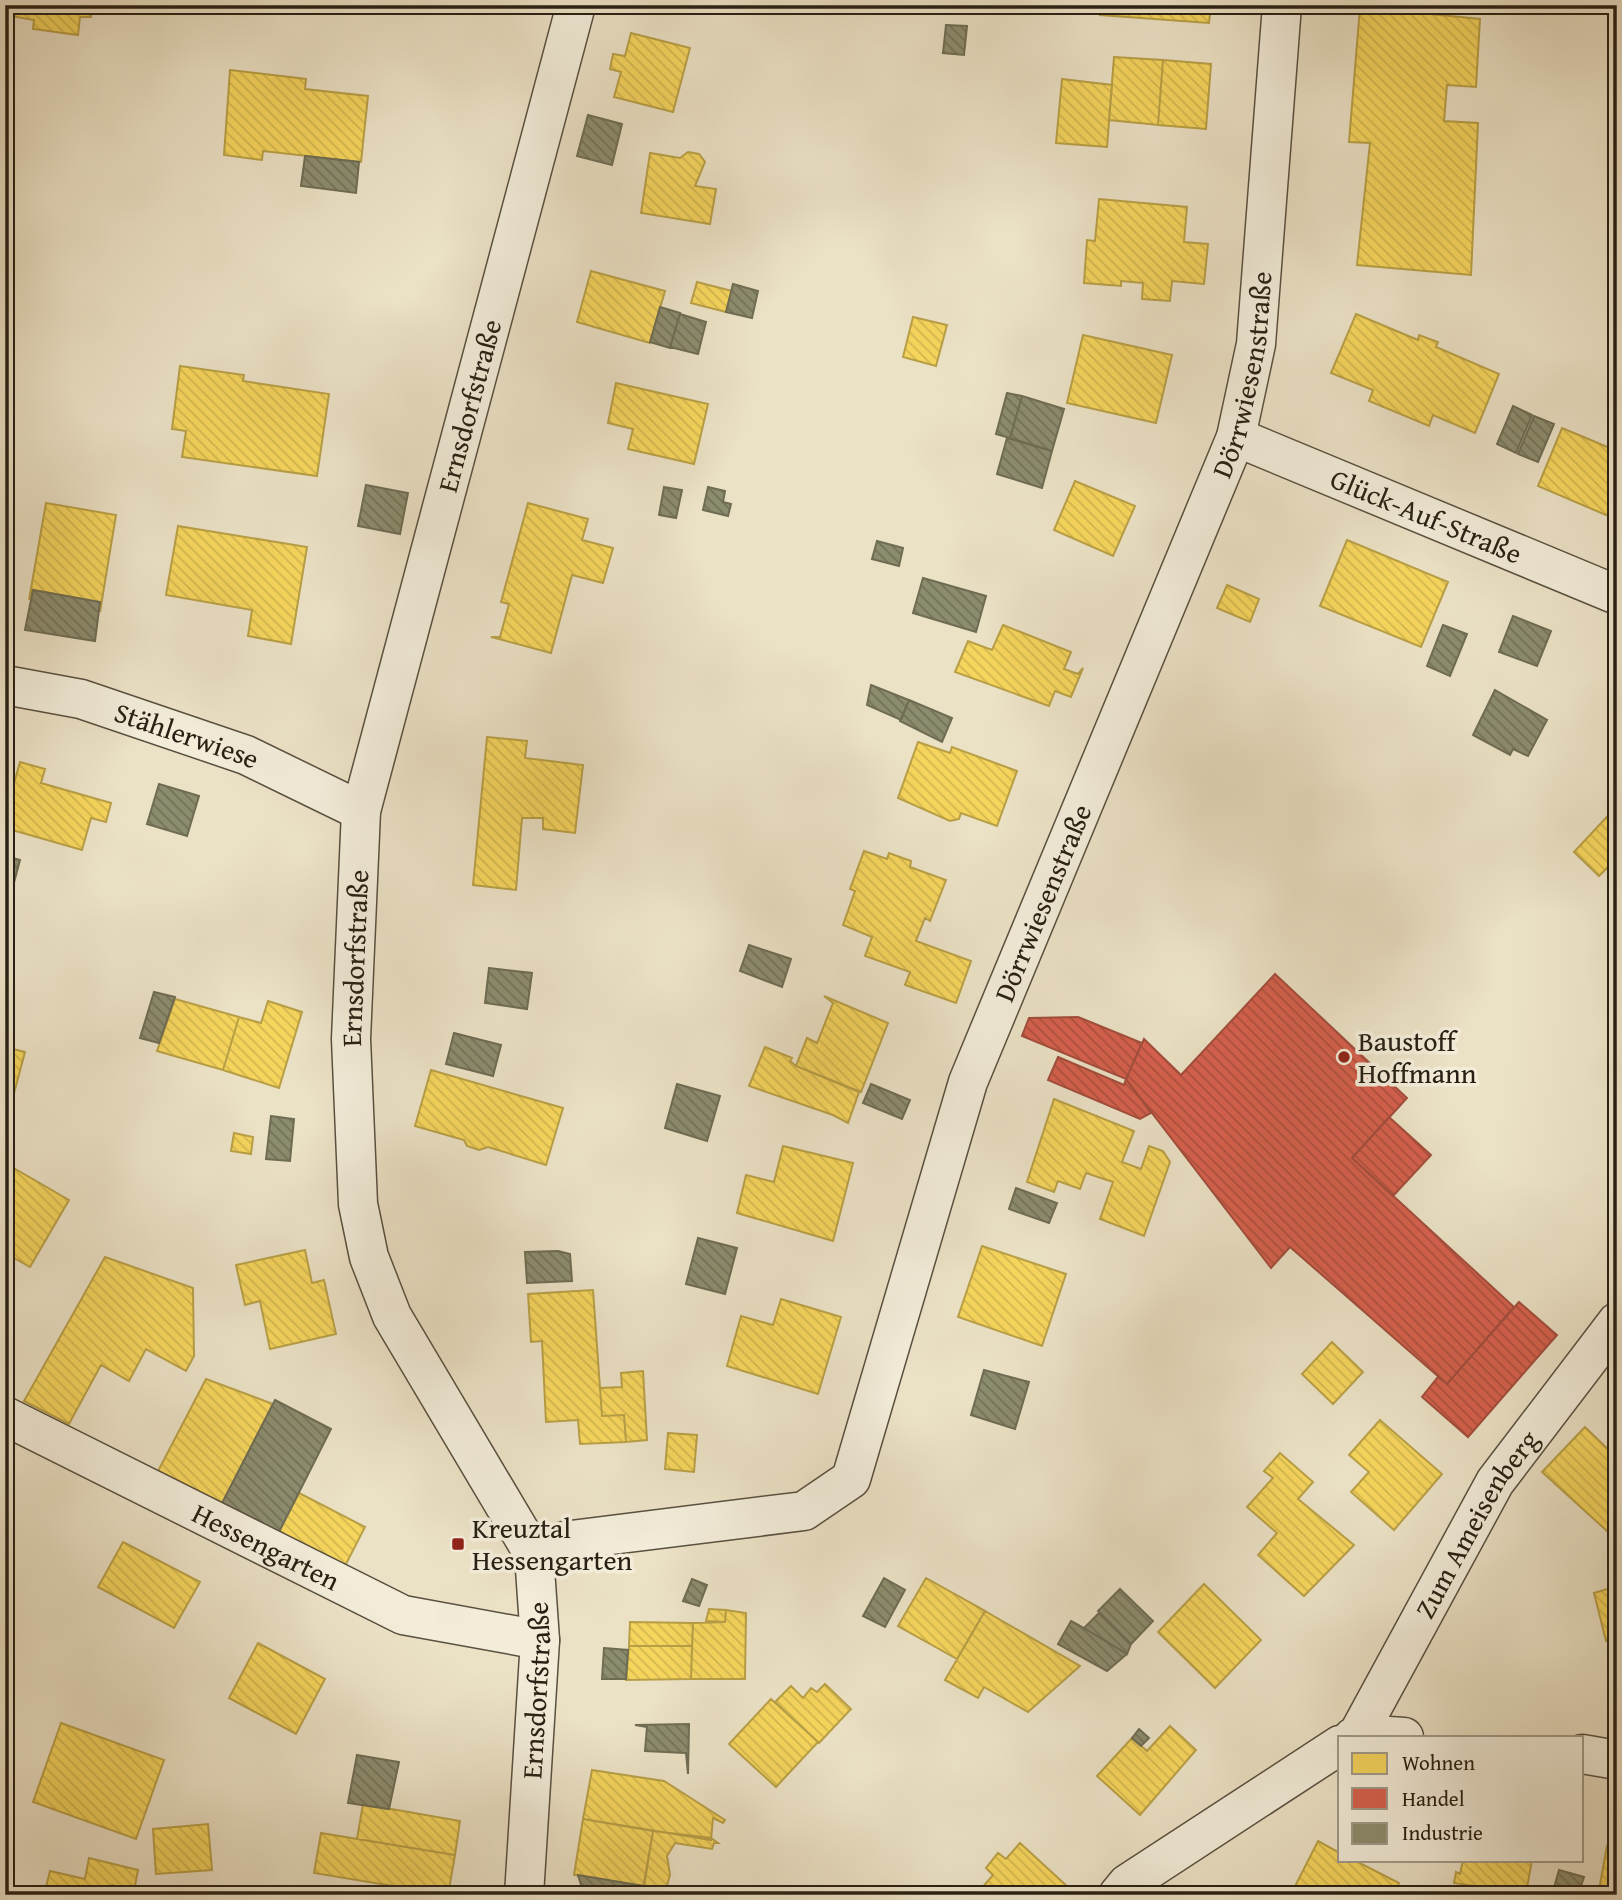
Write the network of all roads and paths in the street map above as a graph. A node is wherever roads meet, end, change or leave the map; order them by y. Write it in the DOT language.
graph roads {
  1 [pos="576,5"];
  2 [pos="1282,5"];
  3 [pos="1237,437"];
  4 [pos="1617,595"];
  5 [pos="5,684"];
  6 [pos="361,811"];
  7 [pos="1617,1322"];
  8 [pos="5,1416"];
  9 [pos="534,1555"];
  10 [pos="540,1640"];
  11 [pos="1352,1736"];
  12 [pos="1338,1747"];
  13 [pos="1584,1754"];
  14 [pos="1617,1760"];
  15 [pos="524,1895"];
  16 [pos="1118,1895"];
  1 -- 6 [label="street, Ernsdorfstraße"];
  2 -- 3 [label="street, Dörrwiesenstraße"];
  3 -- 4 [label="street, Glück-Auf-Straße"];
  3 -- 9 [label="street, Dörrwiesenstraße"];
  5 -- 6 [label="street, Stählerwiese"];
  6 -- 9 [label="street, Ernsdorfstraße"];
  7 -- 11 [label="street, Zum Ameisenberg"];
  8 -- 10 [label="street, Hessengarten"];
  9 -- 10 [label="street, Ernsdorfstraße"];
  10 -- 15 [label="street, Ernsdorfstraße"];
  12 -- 16 [label="street, Zum Ameisenberg"];
  13 -- 14 [label="street"];
}
